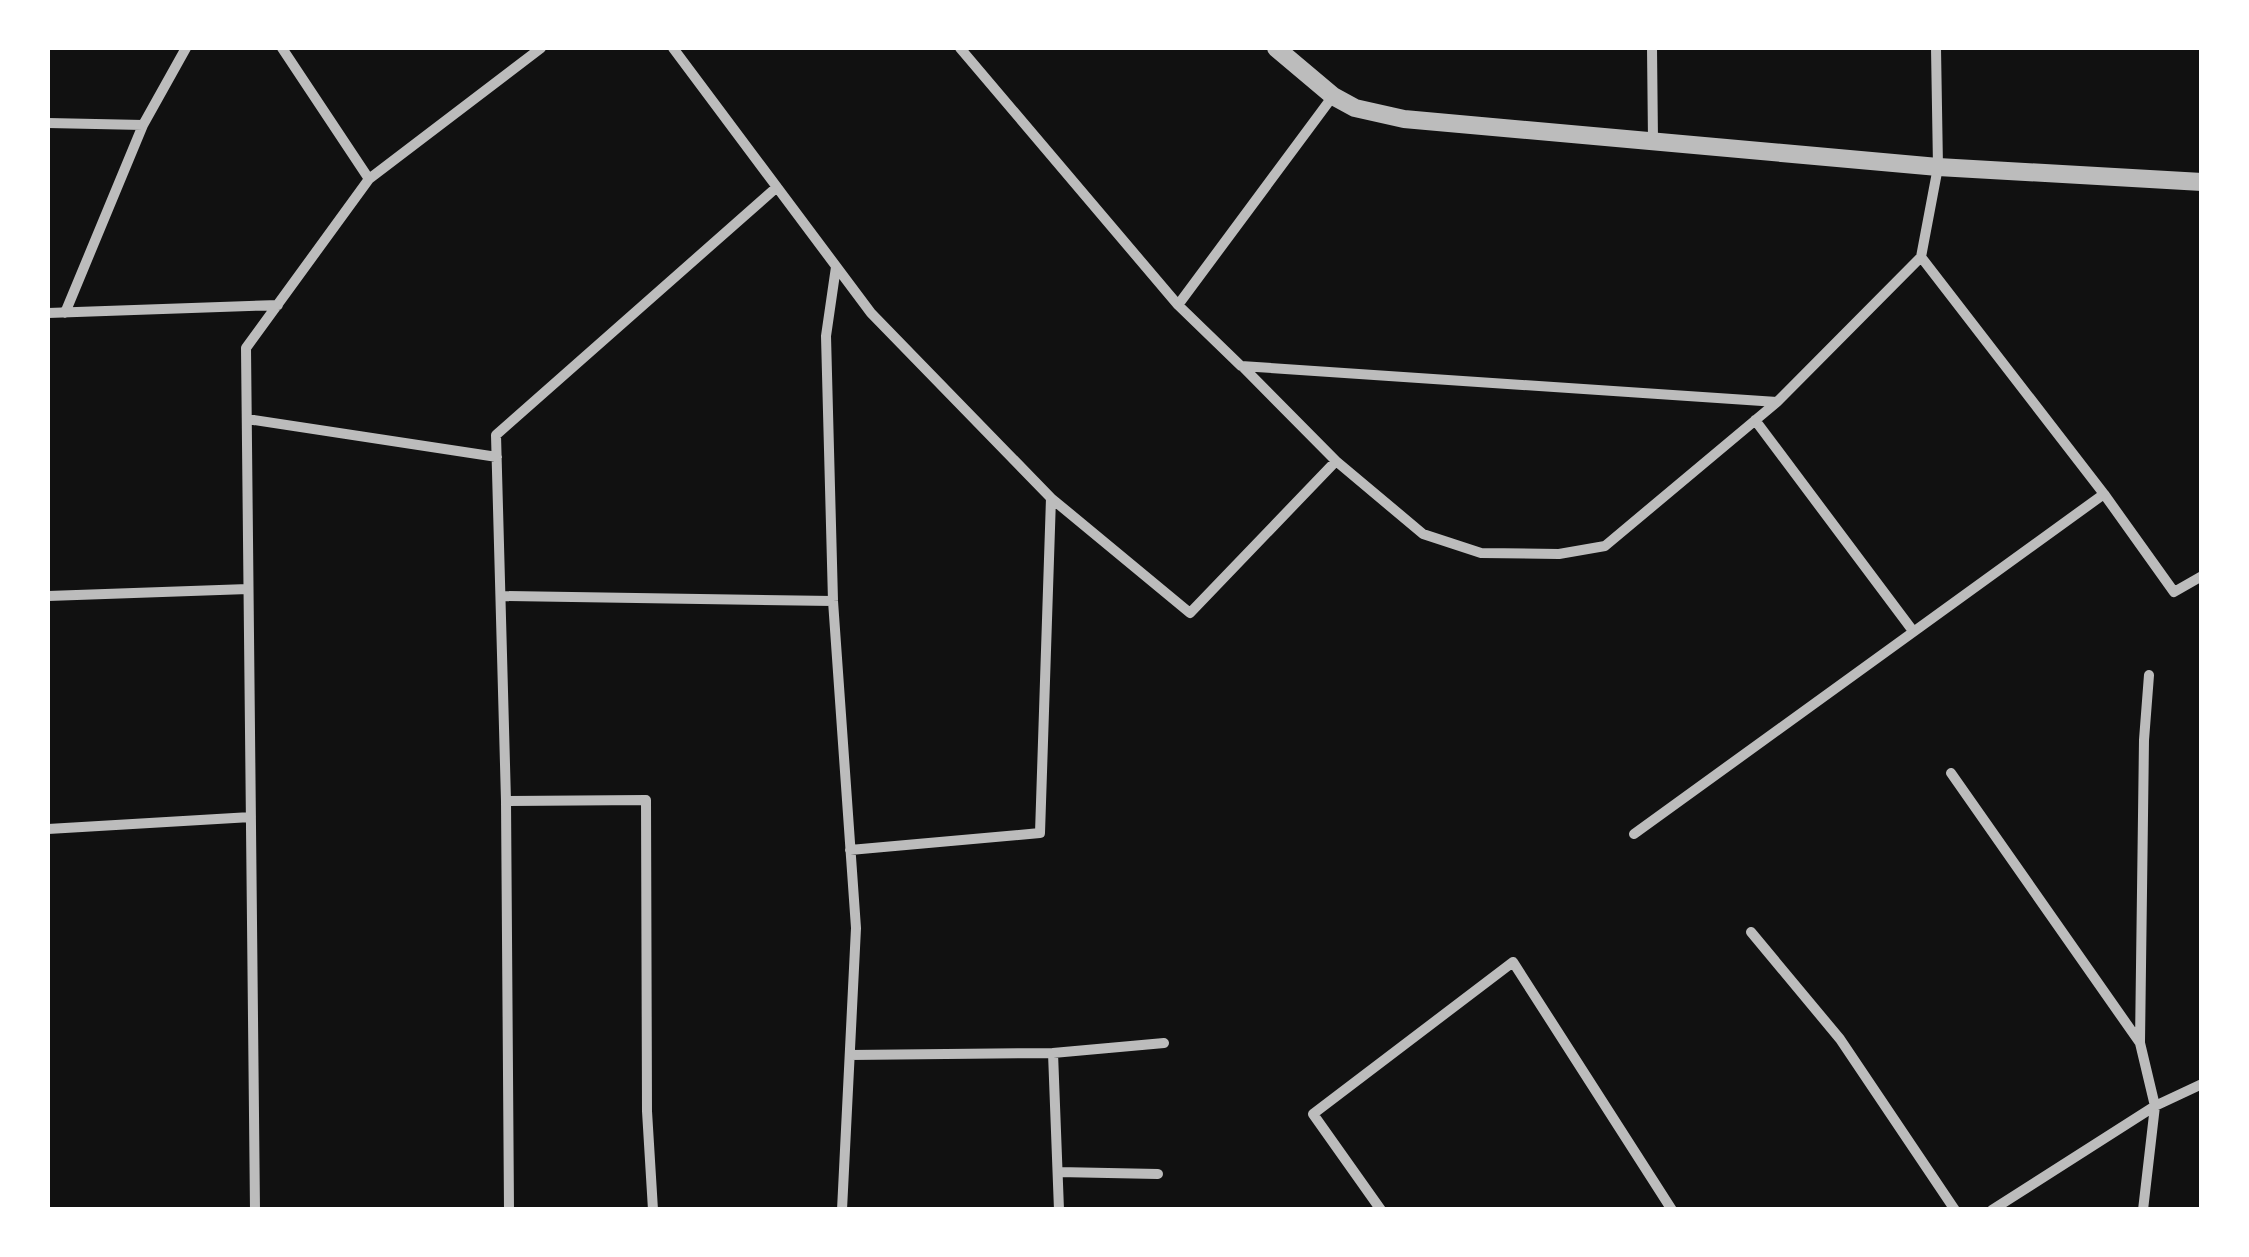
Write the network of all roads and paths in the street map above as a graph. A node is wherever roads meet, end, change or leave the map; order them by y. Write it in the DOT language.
graph roads {
  1 [pos="186,48"];
  2 [pos="282,48"];
  3 [pos="541,48"];
  4 [pos="674,48"];
  5 [pos="960,48"];
  6 [pos="1276,48"];
  7 [pos="1652,48"];
  8 [pos="1936,48"];
  9 [pos="1334,96"];
  10 [pos="48,123"];
  11 [pos="143,125"];
  12 [pos="1653,141"];
  13 [pos="1938,166"];
  14 [pos="369,179"];
  15 [pos="2202,182"];
  16 [pos="777,187"];
  17 [pos="1921,256"];
  18 [pos="836,266"];
  19 [pos="278,305"];
  20 [pos="1178,305"];
  21 [pos="48,313"];
  22 [pos="64,313"];
  23 [pos="1241,366"];
  24 [pos="1777,402"];
  25 [pos="247,419"];
  26 [pos="1755,420"];
  27 [pos="497,457"];
  28 [pos="1336,461"];
  29 [pos="2104,494"];
  30 [pos="1052,498"];
  31 [pos="2202,576"];
  32 [pos="248,589"];
  33 [pos="48,596"];
  34 [pos="501,596"];
  35 [pos="833,601"];
  36 [pos="1914,631"];
  37 [pos="2149,675"];
  38 [pos="1951,773"];
  39 [pos="506,801"];
  40 [pos="251,817"];
  41 [pos="48,830"];
  42 [pos="1634,834"];
  43 [pos="850,850"];
  44 [pos="1751,932"];
  45 [pos="1164,1042"];
  46 [pos="2140,1043"];
  47 [pos="850,1054"];
  48 [pos="1053,1054"];
  49 [pos="2202,1084"];
  50 [pos="2155,1106"];
  51 [pos="1058,1172"];
  52 [pos="1158,1174"];
  53 [pos="255,1210"];
  54 [pos="510,1210"];
  55 [pos="652,1210"];
  56 [pos="842,1210"];
  57 [pos="1059,1210"];
  58 [pos="1381,1210"];
  59 [pos="1672,1210"];
  60 [pos="1955,1210"];
  61 [pos="1992,1210"];
  62 [pos="2142,1210"];
  1 -- 11 [label="street"];
  2 -- 14 [label="street"];
  3 -- 14 [label="street"];
  4 -- 16 [label="street"];
  5 -- 20 [label="street"];
  6 -- 9 [label="street"];
  7 -- 12 [label="street"];
  8 -- 13 [label="street"];
  9 -- 12 [label="street"];
  9 -- 20 [label="street"];
  10 -- 11 [label="street"];
  11 -- 22 [label="street"];
  12 -- 13 [label="street"];
  13 -- 15 [label="street"];
  13 -- 17 [label="street"];
  14 -- 19 [label="street"];
  16 -- 18 [label="street"];
  16 -- 27 [label="street"];
  17 -- 24 [label="street"];
  17 -- 29 [label="street"];
  18 -- 30 [label="street"];
  18 -- 35 [label="street"];
  19 -- 22 [label="street"];
  19 -- 25 [label="street"];
  20 -- 23 [label="street"];
  21 -- 22 [label="street"];
  23 -- 24 [label="street"];
  23 -- 28 [label="street"];
  24 -- 26 [label="street"];
  25 -- 27 [label="street"];
  25 -- 32 [label="street"];
  26 -- 28 [label="street"];
  26 -- 36 [label="street"];
  27 -- 34 [label="street"];
  28 -- 30 [label="street"];
  29 -- 31 [label="street"];
  29 -- 36 [label="street"];
  30 -- 43 [label="street"];
  32 -- 33 [label="street"];
  32 -- 40 [label="street"];
  34 -- 35 [label="street"];
  34 -- 39 [label="street"];
  35 -- 43 [label="street"];
  36 -- 42 [label="street"];
  37 -- 46 [label="street"];
  38 -- 46 [label="street"];
  39 -- 54 [label="street"];
  39 -- 55 [label="street"];
  40 -- 41 [label="street"];
  40 -- 53 [label="street"];
  43 -- 47 [label="street"];
  44 -- 60 [label="street"];
  45 -- 48 [label="street"];
  46 -- 50 [label="street"];
  47 -- 48 [label="street"];
  47 -- 56 [label="street"];
  48 -- 51 [label="street"];
  49 -- 50 [label="street"];
  50 -- 61 [label="street"];
  50 -- 62 [label="street"];
  51 -- 52 [label="street"];
  51 -- 57 [label="street"];
  58 -- 59 [label="street"];
}
